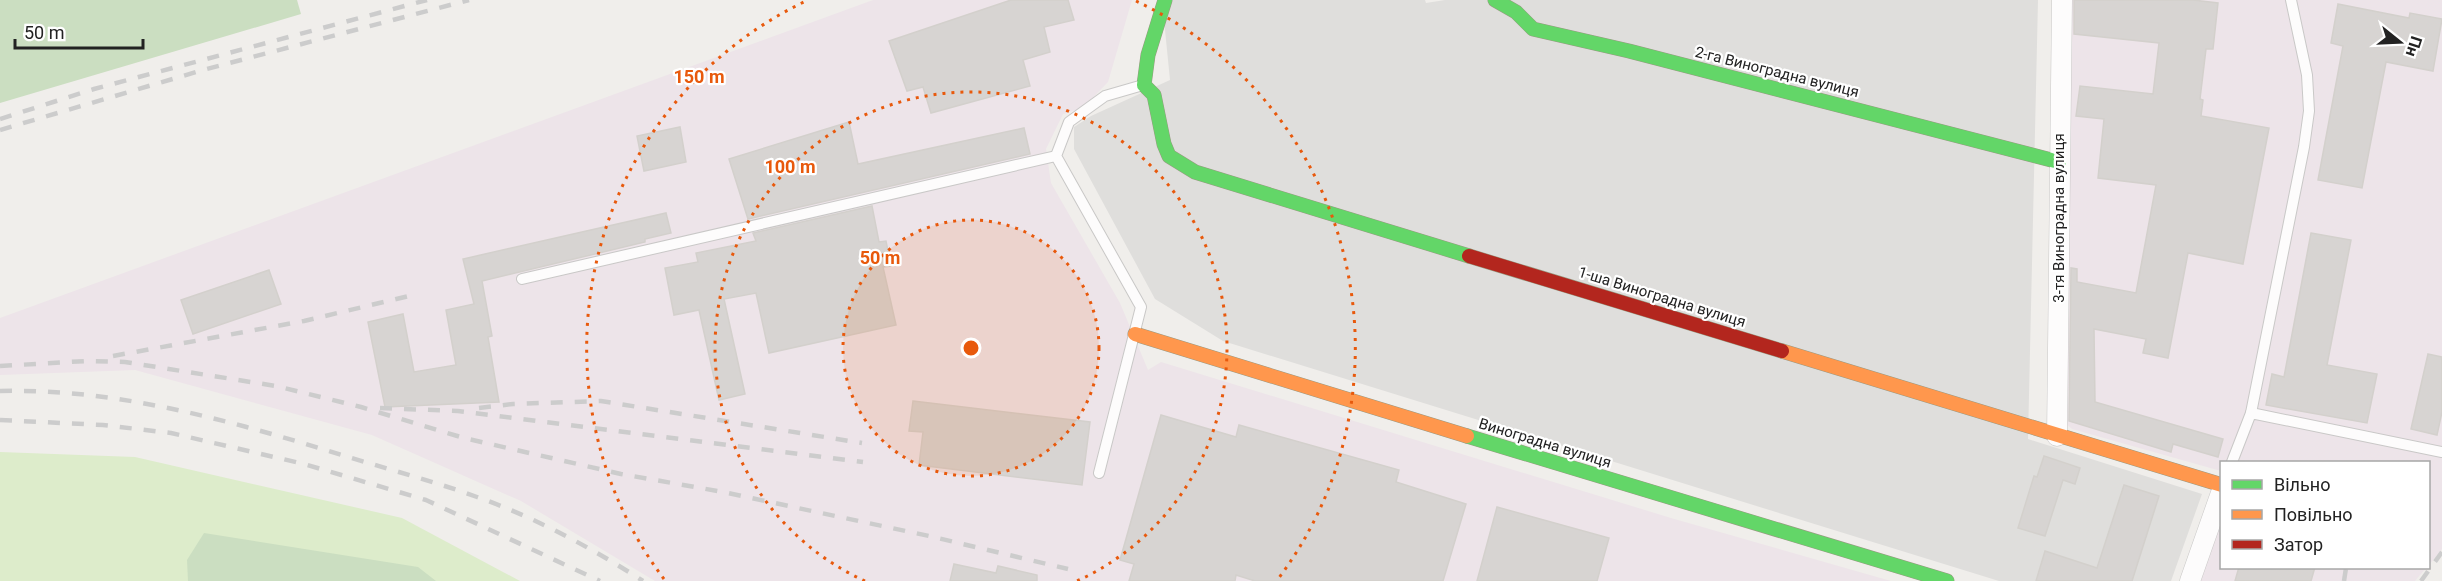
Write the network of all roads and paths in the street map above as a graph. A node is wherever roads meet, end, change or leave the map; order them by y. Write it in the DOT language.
graph roads {
  1 [pos="1165,0"];
  2 [pos="1495,0"];
  3 [pos="2062,0"];
  4 [pos="2290,0"];
  5 [pos="1144,85"];
  6 [pos="1056,156"];
  7 [pos="2059,162"];
  8 [pos="522,279"];
  9 [pos="1135,334"];
  10 [pos="2251,413"];
  11 [pos="2057,436"];
  12 [pos="2442,452"];
  13 [pos="2232,461"];
  14 [pos="1100,473"];
  15 [pos="2220,486"];
  16 [pos="2220,493"];
  17 [pos="1947,581"];
  18 [pos="2190,581"];
  1 -- 5 [label="street"];
  2 -- 7 [label="street, 2-га Виноградна вулиця"];
  3 -- 7 [label="street, 3-тя Виноградна вулиця"];
  4 -- 10 [label="lane"];
  5 -- 6 [label="lane"];
  5 -- 11 [label="street, 1-ша Виноградна вулиця"];
  6 -- 8 [label="lane"];
  6 -- 9 [label="lane"];
  7 -- 11 [label="street, 3-тя Виноградна вулиця"];
  9 -- 14 [label="lane"];
  9 -- 17 [label="street, Виноградна вулиця"];
  10 -- 12 [label="lane"];
  10 -- 13 [label="lane"];
  11 -- 15 [label="street, 1-ша Виноградна вулиця"];
  16 -- 18 [label="street"];
}
